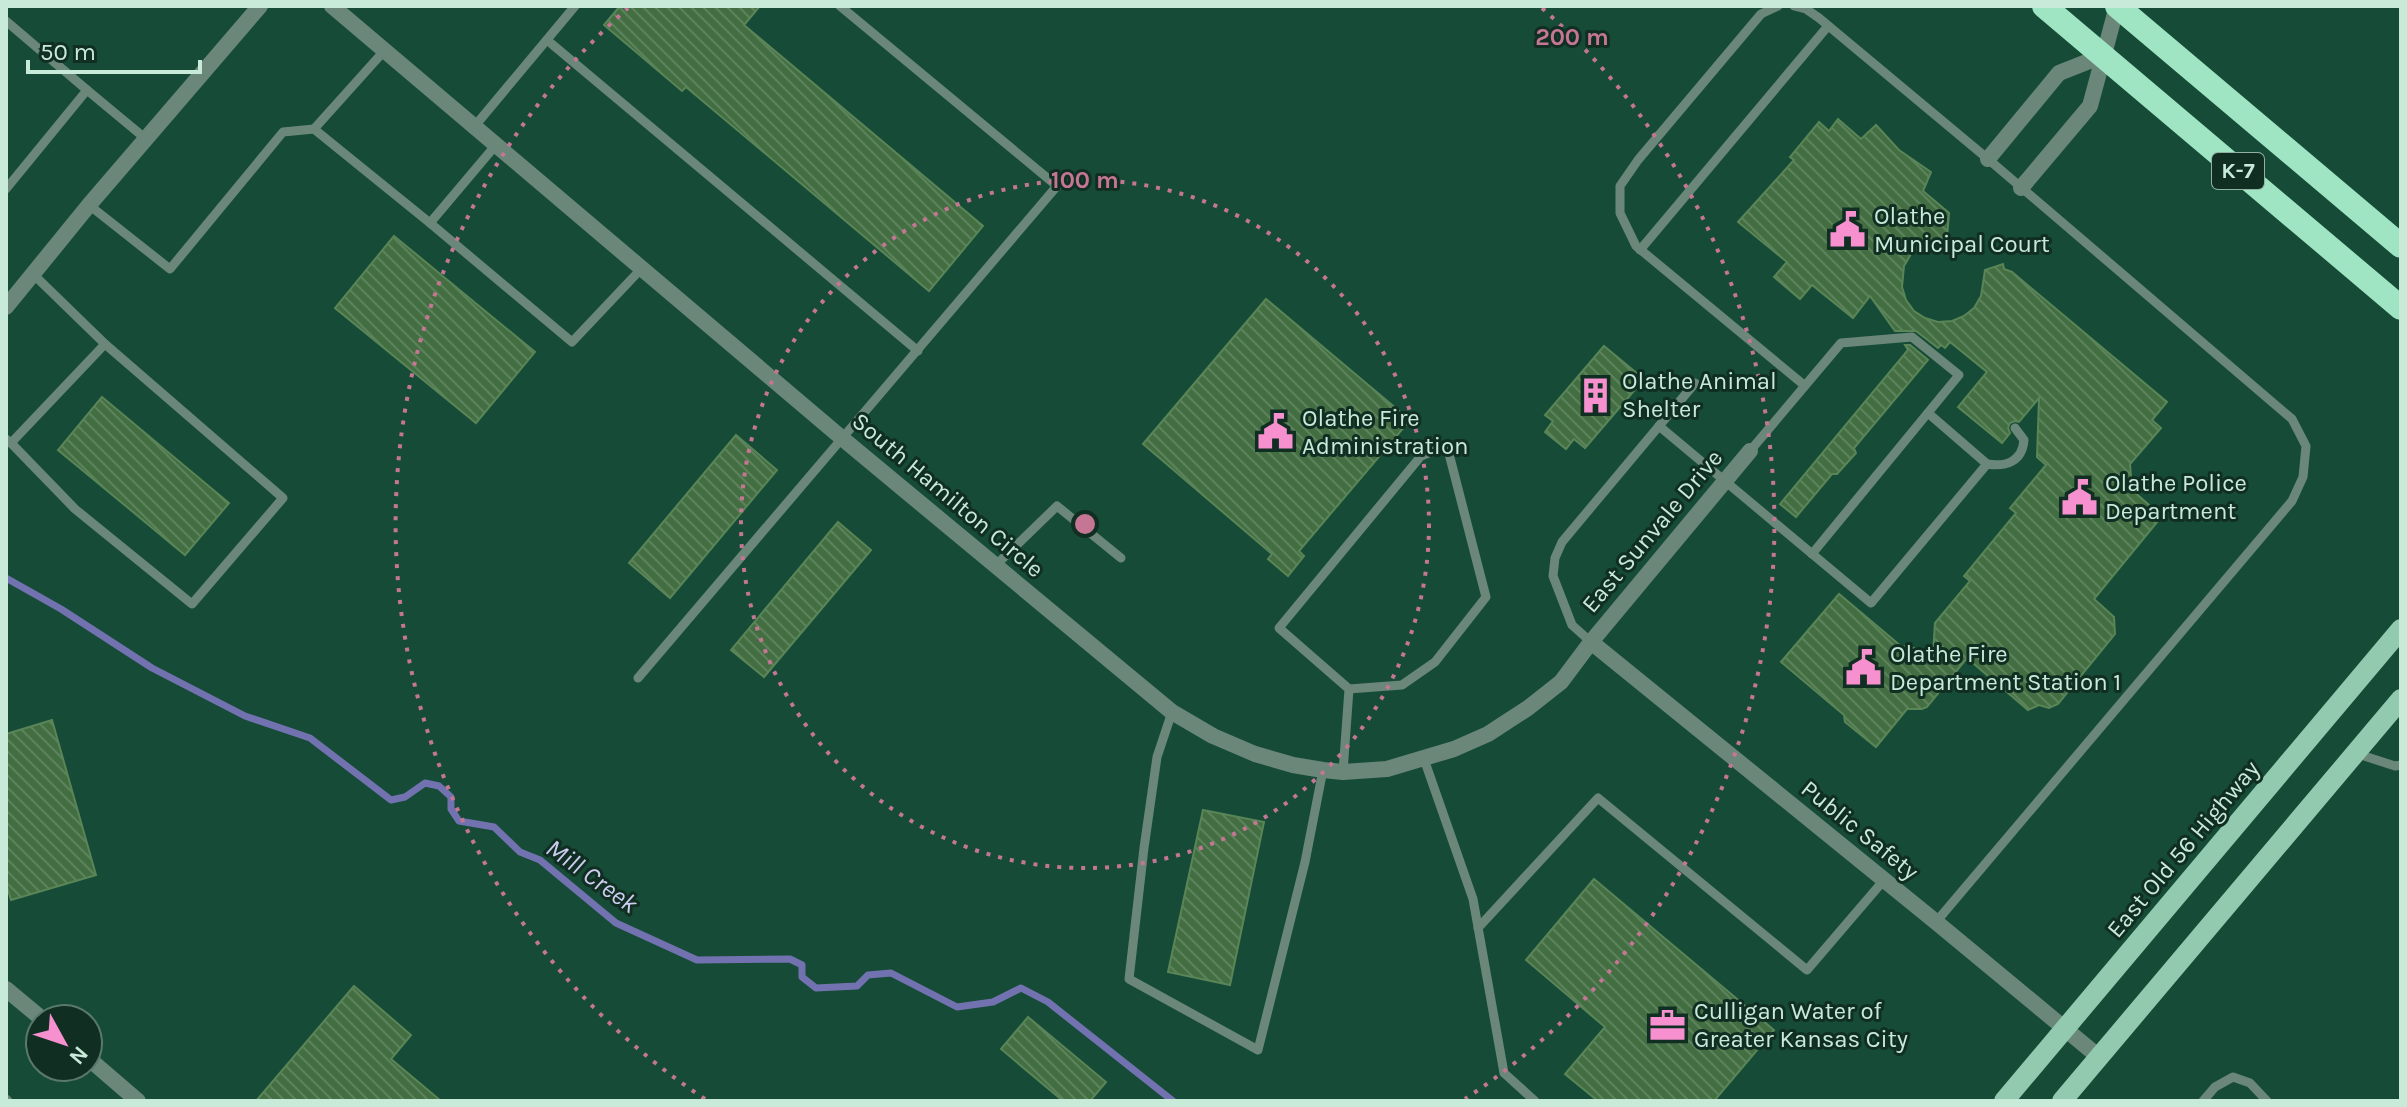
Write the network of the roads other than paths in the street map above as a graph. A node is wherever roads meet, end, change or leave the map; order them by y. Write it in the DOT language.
graph roads {
  1 [pos="260,6"];
  2 [pos="332,6"];
  3 [pos="575,6"];
  4 [pos="840,6"];
  5 [pos="1778,6"];
  6 [pos="1794,6"];
  7 [pos="2044,6"];
  8 [pos="2117,6"];
  9 [pos="6,21"];
  10 [pos="1828,26"];
  11 [pos="547,40"];
  12 [pos="385,50"];
  13 [pos="2102,56"];
  14 [pos="87,90"];
  15 [pos="474,127"];
  16 [pos="314,129"];
  17 [pos="146,139"];
  18 [pos="495,146"];
  19 [pos="1988,159"];
  20 [pos="2021,188"];
  21 [pos="6,189"];
  22 [pos="89,205"];
  23 [pos="430,223"];
  24 [pos="2401,246"];
  25 [pos="1640,250"];
  26 [pos="642,268"];
  27 [pos="33,274"];
  28 [pos="6,307"];
  29 [pos="2401,308"];
  30 [pos="105,344"];
  31 [pos="918,351"];
  32 [pos="1695,383"];
  33 [pos="1804,385"];
  34 [pos="1928,413"];
  35 [pos="1659,426"];
  36 [pos="2015,428"];
  37 [pos="843,439"];
  38 [pos="8,441"];
  39 [pos="1750,451"];
  40 [pos="1987,464"];
  41 [pos="1725,481"];
  42 [pos="1812,554"];
  43 [pos="1121,558"];
  44 [pos="995,566"];
  45 [pos="2401,629"];
  46 [pos="1591,642"];
  47 [pos="638,678"];
  48 [pos="1349,689"];
  49 [pos="2401,699"];
  50 [pos="1172,712"];
  51 [pos="2355,753"];
  52 [pos="1424,759"];
  53 [pos="2401,765"];
  54 [pos="1323,770"];
  55 [pos="1343,772"];
  56 [pos="1884,880"];
  57 [pos="1936,922"];
  58 [pos="1478,928"];
  59 [pos="6,989"];
  60 [pos="24,1004"];
  61 [pos="2065,1030"];
  62 [pos="2099,1057"];
  63 [pos="104,1072"];
  64 [pos="138,1101"];
  65 [pos="1535,1101"];
  66 [pos="2004,1101"];
  67 [pos="2062,1101"];
  68 [pos="2203,1101"];
  69 [pos="2267,1101"];
  1 -- 17 [label="street"];
  2 -- 12 [label="street, South Hamilton Circle"];
  3 -- 11 [label="lane"];
  4 -- 31 [label="lane"];
  5 -- 25 [label="lane"];
  6 -- 10 [label="lane"];
  7 -- 13 [label="highway, K-7"];
  8 -- 13 [label="street"];
  8 -- 24 [label="highway, K-7"];
  9 -- 14 [label="lane"];
  10 -- 19 [label="lane"];
  10 -- 25 [label="lane"];
  11 -- 15 [label="lane"];
  11 -- 31 [label="lane"];
  12 -- 15 [label="street, South Hamilton Circle"];
  12 -- 16 [label="lane"];
  13 -- 19 [label="street"];
  13 -- 20 [label="street"];
  13 -- 29 [label="highway, K-7"];
  14 -- 17 [label="lane"];
  14 -- 21 [label="lane"];
  15 -- 18 [label="street, South Hamilton Circle"];
  16 -- 22 [label="lane"];
  16 -- 23 [label="lane"];
  17 -- 22 [label="street"];
  18 -- 23 [label="lane"];
  18 -- 26 [label="street, South Hamilton Circle"];
  19 -- 20 [label="lane"];
  20 -- 57 [label="lane"];
  22 -- 27 [label="street"];
  23 -- 26 [label="lane"];
  25 -- 33 [label="lane"];
  26 -- 37 [label="street, South Hamilton Circle"];
  27 -- 28 [label="street"];
  27 -- 30 [label="lane"];
  30 -- 38 [label="lane"];
  30 -- 38 [label="lane"];
  31 -- 37 [label="lane"];
  32 -- 35 [label="lane"];
  33 -- 34 [label="lane"];
  33 -- 39 [label="lane"];
  34 -- 40 [label="lane"];
  34 -- 42 [label="lane"];
  35 -- 41 [label="lane"];
  35 -- 46 [label="lane"];
  36 -- 40 [label="lane"];
  37 -- 44 [label="street, South Hamilton Circle"];
  37 -- 47 [label="lane"];
  39 -- 41 [label="street, East Sunvale Drive"];
  40 -- 42 [label="lane"];
  41 -- 42 [label="lane"];
  41 -- 46 [label="street, East Sunvale Drive"];
  43 -- 44 [label="lane"];
  44 -- 50 [label="street, South Hamilton Circle"];
  45 -- 61 [label="main road, East Old 56 Highway"];
  46 -- 52 [label="street, South Hamilton Circle"];
  46 -- 56 [label="street, Public Safety"];
  48 -- 48 [label="lane"];
  48 -- 55 [label="lane"];
  49 -- 51 [label="main road"];
  50 -- 54 [label="street, South Hamilton Circle"];
  50 -- 54 [label="lane"];
  51 -- 53 [label="lane"];
  51 -- 62 [label="main road"];
  52 -- 55 [label="street, South Hamilton Circle"];
  52 -- 58 [label="lane"];
  54 -- 55 [label="street, South Hamilton Circle"];
  56 -- 57 [label="street, Public Safety"];
  56 -- 58 [label="lane"];
  57 -- 61 [label="street, Public Safety"];
  58 -- 65 [label="lane"];
  59 -- 60 [label="street"];
  61 -- 62 [label="street, Public Safety"];
  61 -- 66 [label="main road, East Old 56 Highway"];
  62 -- 67 [label="main road"];
  63 -- 64 [label="street"];
  68 -- 69 [label="lane"];
}
